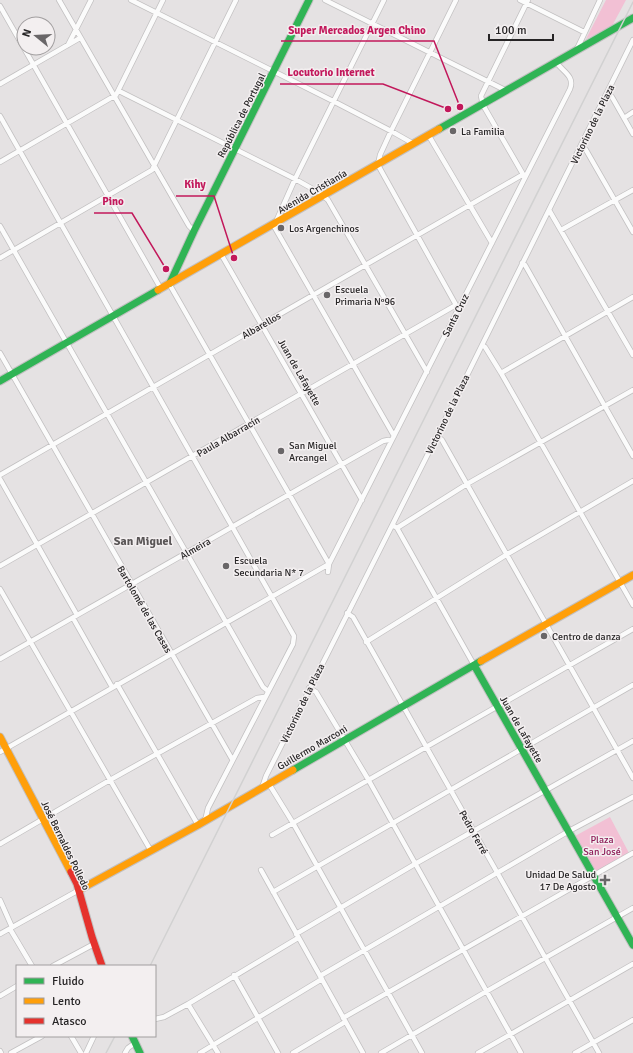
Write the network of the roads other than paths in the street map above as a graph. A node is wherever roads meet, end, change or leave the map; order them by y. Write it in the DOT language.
graph roads {
  1 [pos="59,0"];
  2 [pos="91,0"];
  3 [pos="131,0"];
  4 [pos="163,0"];
  5 [pos="236,0"];
  6 [pos="309,0"];
  7 [pos="325,0"];
  8 [pos="384,0"];
  9 [pos="456,0"];
  10 [pos="520,0"];
  11 [pos="600,0"];
  12 [pos="528,2"];
  13 [pos="0,6"];
  14 [pos="157,13"];
  15 [pos="633,18"];
  16 [pos="372,24"];
  17 [pos="76,30"];
  18 [pos="584,32"];
  19 [pos="80,38"];
  20 [pos="633,40"];
  21 [pos="215,42"];
  22 [pos="68,45"];
  23 [pos="577,50"];
  24 [pos="430,52"];
  25 [pos="556,62"];
  26 [pos="34,66"];
  27 [pos="274,72"];
  28 [pos="488,81"];
  29 [pos="0,84"];
  30 [pos="507,90"];
  31 [pos="118,91"];
  32 [pos="607,93"];
  33 [pos="114,97"];
  34 [pos="333,101"];
  35 [pos="482,105"];
  36 [pos="633,112"];
  37 [pos="0,116"];
  38 [pos="624,118"];
  39 [pos="176,120"];
  40 [pos="68,123"];
  41 [pos="391,131"];
  42 [pos="633,134"];
  43 [pos="429,136"];
  44 [pos="414,144"];
  45 [pos="581,146"];
  46 [pos="235,150"];
  47 [pos="20,151"];
  48 [pos="0,162"];
  49 [pos="378,165"];
  50 [pos="154,166"];
  51 [pos="524,176"];
  52 [pos="295,179"];
  53 [pos="633,190"];
  54 [pos="323,195"];
  55 [pos="108,196"];
  56 [pos="614,201"];
  57 [pos="470,205"];
  58 [pos="549,210"];
  59 [pos="61,223"];
  60 [pos="275,224"];
  61 [pos="0,226"];
  62 [pos="561,230"];
  63 [pos="194,232"];
  64 [pos="633,232"];
  65 [pos="417,235"];
  66 [pos="492,243"];
  67 [pos="14,249"];
  68 [pos="221,254"];
  69 [pos="0,258"];
  70 [pos="522,263"];
  71 [pos="365,265"];
  72 [pos="170,283"];
  73 [pos="161,289"];
  74 [pos="314,295"];
  75 [pos="633,297"];
  76 [pos="458,306"];
  77 [pos="608,312"];
  78 [pos="113,316"];
  79 [pos="261,325"];
  80 [pos="405,335"];
  81 [pos="565,337"];
  82 [pos="67,343"];
  83 [pos="482,345"];
  84 [pos="0,353"];
  85 [pos="210,354"];
  86 [pos="633,354"];
  87 [pos="353,365"];
  88 [pos="427,372"];
  89 [pos="501,373"];
  90 [pos="12,374"];
  91 [pos="0,381"];
  92 [pos="153,386"];
  93 [pos="633,390"];
  94 [pos="302,394"];
  95 [pos="605,406"];
  96 [pos="107,414"];
  97 [pos="250,424"];
  98 [pos="394,436"];
  99 [pos="437,436"];
  100 [pos="391,441"];
  101 [pos="540,443"];
  102 [pos="52,445"];
  103 [pos="633,456"];
  104 [pos="193,457"];
  105 [pos="342,464"];
  106 [pos="0,475"];
  107 [pos="0,479"];
  108 [pos="633,482"];
  109 [pos="146,483"];
  110 [pos="466,484"];
  111 [pos="290,494"];
  112 [pos="362,500"];
  113 [pos="580,512"];
  114 [pos="92,514"];
  115 [pos="392,524"];
  116 [pos="233,526"];
  117 [pos="397,528"];
  118 [pos="38,545"];
  119 [pos="186,553"];
  120 [pos="506,555"];
  121 [pos="329,564"];
  122 [pos="0,566"];
  123 [pos="328,572"];
  124 [pos="633,575"];
  125 [pos="619,582"];
  126 [pos="131,584"];
  127 [pos="0,588"];
  128 [pos="273,596"];
  129 [pos="436,598"];
  130 [pos="633,605"];
  131 [pos="347,612"];
  132 [pos="75,616"];
  133 [pos="226,623"];
  134 [pos="546,624"];
  135 [pos="633,629"];
  136 [pos="31,641"];
  137 [pos="366,642"];
  138 [pos="171,653"];
  139 [pos="0,659"];
  140 [pos="474,665"];
  141 [pos="570,665"];
  142 [pos="117,684"];
  143 [pos="633,685"];
  144 [pos="112,687"];
  145 [pos="309,688"];
  146 [pos="268,691"];
  147 [pos="264,698"];
  148 [pos="498,706"];
  149 [pos="403,707"];
  150 [pos="593,707"];
  151 [pos="71,712"];
  152 [pos="211,724"];
  153 [pos="0,737"];
  154 [pos="345,740"];
  155 [pos="633,741"];
  156 [pos="426,747"];
  157 [pos="522,749"];
  158 [pos="3,750"];
  159 [pos="617,750"];
  160 [pos="157,754"];
  161 [pos="232,759"];
  162 [pos="633,778"];
  163 [pos="368,779"];
  164 [pos="110,780"];
  165 [pos="269,784"];
  166 [pos="262,788"];
  167 [pos="450,789"];
  168 [pos="546,790"];
  169 [pos="633,797"];
  170 [pos="44,819"];
  171 [pos="205,821"];
  172 [pos="392,822"];
  173 [pos="293,823"];
  174 [pos="198,825"];
  175 [pos="569,831"];
  176 [pos="474,832"];
  177 [pos="272,835"];
  178 [pos="0,844"];
  179 [pos="151,851"];
  180 [pos="633,853"];
  181 [pos="415,864"];
  182 [pos="316,866"];
  183 [pos="261,870"];
  184 [pos="498,874"];
  185 [pos="594,875"];
  186 [pos="79,890"];
  187 [pos="273,892"];
  188 [pos="0,900"];
  189 [pos="439,907"];
  190 [pos="340,908"];
  191 [pos="633,908"];
  192 [pos="521,916"];
  193 [pos="617,917"];
  194 [pos="11,928"];
  195 [pos="0,934"];
  196 [pos="297,936"];
  197 [pos="94,944"];
  198 [pos="633,945"];
  199 [pos="462,949"];
  200 [pos="364,951"];
  201 [pos="545,958"];
  202 [pos="633,964"];
  203 [pos="31,965"];
  204 [pos="55,965"];
  205 [pos="102,965"];
  206 [pos="234,975"];
  207 [pos="321,978"];
  208 [pos="16,987"];
  209 [pos="487,991"];
  210 [pos="387,993"];
  211 [pos="0,996"];
  212 [pos="569,1001"];
  213 [pos="188,1004"];
  214 [pos="258,1018"];
  215 [pos="156,1019"];
  216 [pos="344,1020"];
  217 [pos="633,1020"];
  218 [pos="510,1034"];
  219 [pos="411,1035"];
  220 [pos="40,1037"];
  221 [pos="72,1037"];
  222 [pos="94,1037"];
  223 [pos="134,1039"];
  224 [pos="593,1043"];
  225 [pos="213,1045"];
  226 [pos="11,1053"];
  227 [pos="81,1053"];
  228 [pos="86,1053"];
  229 [pos="125,1053"];
  230 [pos="140,1053"];
  231 [pos="200,1053"];
  232 [pos="218,1053"];
  233 [pos="278,1053"];
  234 [pos="293,1053"];
  235 [pos="363,1053"];
  236 [pos="381,1053"];
  237 [pos="422,1053"];
  238 [pos="478,1053"];
  239 [pos="521,1053"];
  240 [pos="575,1053"];
  241 [pos="599,1053"];
  1 -- 17 [label="street"];
  2 -- 17 [label="street"];
  3 -- 14 [label="street"];
  4 -- 14 [label="street"];
  5 -- 21 [label="street"];
  6 -- 27 [label="main road, República de Portugal"];
  7 -- 16 [label="street"];
  8 -- 16 [label="street"];
  9 -- 24 [label="street"];
  10 -- 12 [label="street"];
  11 -- 18 [label="street"];
  12 -- 18 [label="street"];
  12 -- 28 [label="street"];
  13 -- 26 [label="street"];
  14 -- 21 [label="street"];
  14 -- 31 [label="street"];
  15 -- 23 [label="main road, Avenida Cristianía"];
  16 -- 24 [label="street"];
  16 -- 34 [label="street"];
  17 -- 19 [label="street"];
  17 -- 22 [label="street"];
  18 -- 23 [label="street"];
  19 -- 22 [label="street"];
  19 -- 33 [label="street"];
  20 -- 32 [label="street, Victorino de la Plaza"];
  21 -- 27 [label="street"];
  21 -- 39 [label="street"];
  22 -- 26 [label="street"];
  23 -- 25 [label="main road, Avenida Cristianía"];
  24 -- 28 [label="street"];
  24 -- 41 [label="street"];
  25 -- 30 [label="main road, Avenida Cristianía"];
  25 -- 51 [label="street, Santa Cruz"];
  26 -- 29 [label="street"];
  26 -- 40 [label="street"];
  27 -- 34 [label="street"];
  27 -- 46 [label="main road, República de Portugal"];
  28 -- 30 [label="street"];
  28 -- 35 [label="street"];
  30 -- 35 [label="main road, Avenida Cristianía"];
  31 -- 33 [label="street"];
  31 -- 39 [label="street"];
  32 -- 38 [label="street"];
  32 -- 45 [label="street, Victorino de la Plaza"];
  33 -- 40 [label="street"];
  33 -- 50 [label="street"];
  34 -- 41 [label="street"];
  34 -- 52 [label="street"];
  35 -- 43 [label="main road, Avenida Cristianía"];
  35 -- 51 [label="street"];
  36 -- 38 [label="street"];
  37 -- 47 [label="street"];
  38 -- 42 [label="street"];
  39 -- 46 [label="street"];
  39 -- 50 [label="street"];
  40 -- 47 [label="street"];
  40 -- 55 [label="street"];
  41 -- 44 [label="street"];
  41 -- 49 [label="street"];
  43 -- 44 [label="main road, Avenida Cristianía"];
  43 -- 57 [label="street"];
  44 -- 49 [label="main road, Avenida Cristianía"];
  45 -- 56 [label="street"];
  45 -- 58 [label="street, Victorino de la Plaza"];
  46 -- 52 [label="street"];
  46 -- 63 [label="main road, República de Portugal"];
  47 -- 48 [label="street"];
  47 -- 59 [label="street"];
  49 -- 54 [label="main road, Avenida Cristianía"];
  49 -- 65 [label="street"];
  50 -- 55 [label="street"];
  50 -- 63 [label="street"];
  51 -- 57 [label="street, Albarellos"];
  51 -- 66 [label="street, Santa Cruz"];
  52 -- 54 [label="street"];
  52 -- 60 [label="street"];
  53 -- 56 [label="street"];
  54 -- 60 [label="main road, Avenida Cristianía"];
  54 -- 71 [label="street"];
  55 -- 59 [label="street"];
  55 -- 73 [label="street"];
  56 -- 62 [label="street"];
  56 -- 64 [label="street"];
  57 -- 65 [label="street, Albarellos"];
  57 -- 66 [label="street"];
  58 -- 62 [label="street"];
  58 -- 70 [label="street, Victorino de la Plaza"];
  59 -- 67 [label="street"];
  59 -- 78 [label="street"];
  60 -- 68 [label="main road, Avenida Cristianía"];
  60 -- 74 [label="street"];
  61 -- 67 [label="street"];
  62 -- 77 [label="street"];
  63 -- 72 [label="main road, República de Portugal"];
  65 -- 71 [label="street, Albarellos"];
  65 -- 76 [label="street"];
  66 -- 76 [label="street, Santa Cruz"];
  67 -- 69 [label="street"];
  67 -- 82 [label="street"];
  68 -- 72 [label="main road, Avenida Cristianía"];
  68 -- 79 [label="street, Juan de Lafayette"];
  70 -- 81 [label="street"];
  70 -- 83 [label="street, Victorino de la Plaza"];
  71 -- 74 [label="street, Albarellos"];
  71 -- 80 [label="street"];
  72 -- 73 [label="main road, Avenida Cristianía"];
  72 -- 85 [label="street"];
  73 -- 78 [label="main road, Avenida Cristianía"];
  74 -- 79 [label="street, Albarellos"];
  74 -- 87 [label="street"];
  75 -- 77 [label="street"];
  76 -- 80 [label="street, Paula Albarracín"];
  76 -- 88 [label="street, Santa Cruz"];
  77 -- 81 [label="street"];
  77 -- 86 [label="street"];
  78 -- 82 [label="main road, Avenida Cristianía"];
  78 -- 92 [label="street"];
  79 -- 85 [label="street, Albarellos"];
  79 -- 94 [label="street, Juan de Lafayette"];
  80 -- 87 [label="street, Paula Albarracín"];
  80 -- 88 [label="street"];
  81 -- 89 [label="street"];
  81 -- 95 [label="street"];
  82 -- 90 [label="main road, Avenida Cristianía"];
  82 -- 96 [label="street"];
  83 -- 89 [label="street"];
  83 -- 99 [label="street, Victorino de la Plaza"];
  84 -- 90 [label="street, Bartolomé de las Casas"];
  85 -- 92 [label="street, Albarellos"];
  85 -- 97 [label="street"];
  87 -- 94 [label="street, Paula Albarracín"];
  87 -- 98 [label="street"];
  88 -- 98 [label="street, Santa Cruz"];
  89 -- 101 [label="street"];
  90 -- 91 [label="main road, Avenida Cristianía"];
  90 -- 102 [label="street, Bartolomé de las Casas"];
  92 -- 96 [label="street, Albarellos"];
  92 -- 104 [label="street"];
  93 -- 95 [label="street"];
  94 -- 97 [label="street, Paula Albarracín"];
  94 -- 105 [label="street, Juan de Lafayette"];
  95 -- 101 [label="street"];
  95 -- 103 [label="street"];
  96 -- 102 [label="street, Albarellos"];
  96 -- 109 [label="street"];
  97 -- 104 [label="street, Paula Albarracín"];
  97 -- 111 [label="street"];
  98 -- 100 [label="street, Santa Cruz"];
  99 -- 110 [label="street"];
  99 -- 115 [label="street, Victorino de la Plaza"];
  100 -- 105 [label="street, Almeira"];
  100 -- 112 [label="street, Santa Cruz"];
  101 -- 110 [label="street"];
  101 -- 113 [label="street"];
  102 -- 106 [label="street, Albarellos"];
  102 -- 114 [label="street, Bartolomé de las Casas"];
  104 -- 109 [label="street, Paula Albarracín"];
  104 -- 116 [label="street"];
  105 -- 111 [label="street, Almeira"];
  105 -- 112 [label="street, Juan de Lafayette"];
  107 -- 118 [label="street"];
  108 -- 113 [label="street"];
  109 -- 114 [label="street, Paula Albarracín"];
  109 -- 119 [label="street"];
  110 -- 117 [label="street"];
  110 -- 120 [label="street"];
  111 -- 116 [label="street, Almeira"];
  111 -- 121 [label="street"];
  112 -- 121 [label="street, Santa Cruz"];
  113 -- 120 [label="street"];
  113 -- 125 [label="street"];
  114 -- 118 [label="street, Paula Albarracín"];
  114 -- 126 [label="street, Bartolomé de las Casas"];
  115 -- 117 [label="street, Juan de Lafayette"];
  115 -- 131 [label="street, Victorino de la Plaza"];
  116 -- 119 [label="street, Almeira"];
  116 -- 128 [label="street"];
  117 -- 129 [label="street, Juan de Lafayette"];
  118 -- 122 [label="street, Paula Albarracín"];
  118 -- 132 [label="street"];
  119 -- 126 [label="street, Almeira"];
  119 -- 133 [label="street"];
  120 -- 129 [label="street"];
  120 -- 134 [label="street"];
  121 -- 123 [label="street, Santa Cruz"];
  121 -- 128 [label="street"];
  124 -- 125 [label="main road, Guillermo Marconi"];
  125 -- 130 [label="street"];
  125 -- 134 [label="main road, Guillermo Marconi"];
  126 -- 132 [label="street, Almeira"];
  126 -- 138 [label="street, Bartolomé de las Casas"];
  127 -- 136 [label="street"];
  128 -- 133 [label="street"];
  128 -- 146 [label="street"];
  129 -- 137 [label="street"];
  129 -- 140 [label="street, Juan de Lafayette"];
  131 -- 137 [label="street, Pedro Ferré"];
  131 -- 145 [label="street, Victorino de la Plaza"];
  132 -- 136 [label="street, Almeira"];
  132 -- 144 [label="street"];
  133 -- 138 [label="street"];
  133 -- 146 [label="street"];
  134 -- 140 [label="main road, Guillermo Marconi"];
  134 -- 141 [label="street"];
  135 -- 141 [label="street"];
  136 -- 139 [label="street, Almeira"];
  136 -- 151 [label="street"];
  137 -- 149 [label="street, Pedro Ferré"];
  138 -- 142 [label="street"];
  138 -- 152 [label="street, Bartolomé de las Casas"];
  140 -- 148 [label="main road, Juan de Lafayette"];
  140 -- 149 [label="main road, Guillermo Marconi"];
  141 -- 148 [label="street"];
  141 -- 150 [label="street"];
  142 -- 144 [label="street"];
  142 -- 160 [label="street"];
  143 -- 150 [label="street"];
  144 -- 151 [label="street"];
  145 -- 154 [label="street"];
  145 -- 166 [label="street, Victorino de la Plaza"];
  146 -- 147 [label="street"];
  147 -- 152 [label="street"];
  147 -- 161 [label="street"];
  148 -- 156 [label="street"];
  148 -- 157 [label="main road, Juan de Lafayette"];
  149 -- 154 [label="main road, Guillermo Marconi"];
  149 -- 156 [label="street, Pedro Ferré"];
  150 -- 157 [label="street"];
  150 -- 159 [label="street"];
  151 -- 158 [label="street"];
  151 -- 164 [label="street"];
  152 -- 160 [label="street"];
  152 -- 161 [label="street, Bartolomé de las Casas"];
  153 -- 158 [label="main road, José Bernaldes Polledo"];
  154 -- 163 [label="street"];
  154 -- 165 [label="main road, Guillermo Marconi"];
  155 -- 159 [label="street"];
  156 -- 163 [label="street"];
  156 -- 167 [label="street, Pedro Ferré"];
  157 -- 167 [label="street"];
  157 -- 168 [label="main road, Juan de Lafayette"];
  158 -- 170 [label="main road, José Bernaldes Polledo"];
  159 -- 162 [label="street"];
  159 -- 168 [label="street"];
  160 -- 164 [label="street"];
  160 -- 174 [label="street"];
  161 -- 171 [label="street"];
  163 -- 172 [label="street"];
  163 -- 173 [label="street"];
  164 -- 170 [label="street"];
  164 -- 179 [label="street"];
  165 -- 166 [label="main road, Guillermo Marconi"];
  165 -- 173 [label="street"];
  166 -- 171 [label="main road, Guillermo Marconi"];
  167 -- 172 [label="street"];
  167 -- 176 [label="street, Pedro Ferré"];
  168 -- 175 [label="main road, Juan de Lafayette"];
  168 -- 176 [label="street"];
  169 -- 175 [label="street"];
  170 -- 178 [label="street"];
  170 -- 186 [label="main road, José Bernaldes Polledo"];
  171 -- 174 [label="main road, Guillermo Marconi"];
  172 -- 181 [label="street"];
  172 -- 182 [label="street"];
  173 -- 177 [label="street"];
  173 -- 182 [label="street"];
  174 -- 179 [label="main road, Guillermo Marconi"];
  175 -- 184 [label="street"];
  175 -- 185 [label="main road, Juan de Lafayette"];
  176 -- 181 [label="street"];
  176 -- 184 [label="street, Pedro Ferré"];
  179 -- 186 [label="main road, Guillermo Marconi"];
  180 -- 185 [label="street"];
  181 -- 189 [label="street"];
  181 -- 190 [label="street"];
  182 -- 187 [label="street"];
  182 -- 190 [label="street"];
  183 -- 187 [label="street"];
  184 -- 189 [label="street"];
  184 -- 192 [label="street, Pedro Ferré"];
  185 -- 192 [label="street"];
  185 -- 193 [label="main road, Juan de Lafayette"];
  186 -- 194 [label="street, Guillermo Marconi"];
  186 -- 197 [label="main road, José Bernaldes Polledo"];
  187 -- 196 [label="street"];
  188 -- 194 [label="street"];
  189 -- 199 [label="street"];
  189 -- 200 [label="street"];
  190 -- 196 [label="street"];
  190 -- 200 [label="street"];
  191 -- 193 [label="street"];
  192 -- 199 [label="street"];
  192 -- 201 [label="street, Pedro Ferré"];
  193 -- 198 [label="main road, Juan de Lafayette"];
  193 -- 201 [label="street"];
  194 -- 195 [label="street, Guillermo Marconi"];
  194 -- 203 [label="street"];
  196 -- 206 [label="street"];
  196 -- 207 [label="street"];
  197 -- 204 [label="street"];
  197 -- 205 [label="main road, José Bernaldes Polledo"];
  199 -- 209 [label="street"];
  199 -- 210 [label="street"];
  200 -- 207 [label="street"];
  200 -- 210 [label="street"];
  201 -- 209 [label="street"];
  201 -- 212 [label="street, Pedro Ferré"];
  202 -- 212 [label="street"];
  206 -- 213 [label="street"];
  206 -- 214 [label="street"];
  207 -- 214 [label="street"];
  207 -- 216 [label="street"];
  208 -- 211 [label="street"];
  209 -- 218 [label="street"];
  209 -- 219 [label="street"];
  210 -- 216 [label="street"];
  210 -- 219 [label="street"];
  212 -- 218 [label="street"];
  212 -- 224 [label="street, Pedro Ferré"];
  213 -- 215 [label="street"];
  213 -- 225 [label="street"];
  214 -- 225 [label="street"];
  214 -- 233 [label="street"];
  216 -- 234 [label="street"];
  216 -- 235 [label="street"];
  217 -- 224 [label="street"];
  218 -- 238 [label="street"];
  218 -- 239 [label="street"];
  219 -- 236 [label="street"];
  219 -- 237 [label="street"];
  220 -- 226 [label="street"];
  221 -- 227 [label="street"];
  222 -- 228 [label="street"];
  223 -- 229 [label="street"];
  223 -- 230 [label="main road"];
  224 -- 240 [label="street"];
  224 -- 241 [label="street, Pedro Ferré"];
  225 -- 231 [label="street"];
  225 -- 232 [label="street"];
}
